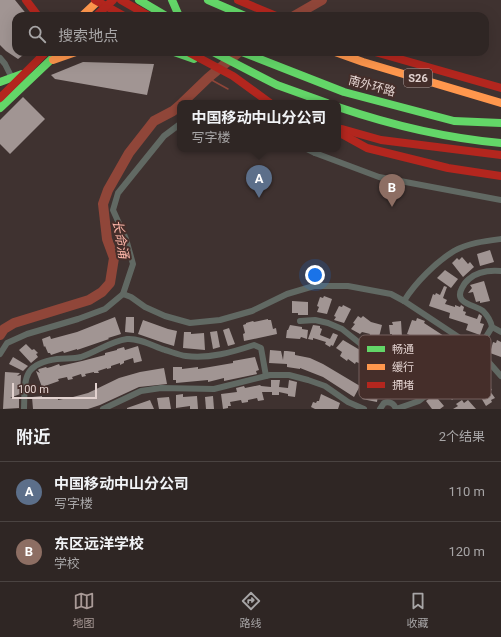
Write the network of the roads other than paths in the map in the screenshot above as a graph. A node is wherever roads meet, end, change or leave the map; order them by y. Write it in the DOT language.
graph roads {
  1 [pos="26,0"];
  2 [pos="95,0"];
  3 [pos="99,0"];
  4 [pos="113,0"];
  5 [pos="121,0"];
  6 [pos="140,0"];
  7 [pos="172,0"];
  8 [pos="208,0"];
  9 [pos="238,0"];
  10 [pos="35,12"];
  11 [pos="86,12"];
  12 [pos="100,12"];
  13 [pos="117,12"];
  14 [pos="142,12"];
  15 [pos="160,12"];
  16 [pos="177,12"];
  17 [pos="236,12"];
  18 [pos="266,12"];
  19 [pos="42,56"];
  20 [pos="55,56"];
  21 [pos="65,56"];
  22 [pos="186,56"];
  23 [pos="195,56"];
  24 [pos="221,56"];
  25 [pos="252,56"];
  26 [pos="346,56"];
  27 [pos="389,56"];
  28 [pos="0,58"];
  29 [pos="49,62"];
  30 [pos="209,64"];
  31 [pos="25,73"];
  32 [pos="12,78"];
  33 [pos="0,82"];
  34 [pos="501,88"];
  35 [pos="1,94"];
  36 [pos="266,100"];
  37 [pos="319,100"];
  38 [pos="501,103"];
  39 [pos="0,108"];
  40 [pos="341,108"];
  41 [pos="501,123"];
  42 [pos="177,126"];
  43 [pos="341,129"];
  44 [pos="341,134"];
  45 [pos="500,143"];
  46 [pos="318,152"];
  47 [pos="501,155"];
  48 [pos="501,176"];
  49 [pos="501,200"];
  50 [pos="501,239"];
  51 [pos="501,271"];
  52 [pos="123,294"];
  53 [pos="404,301"];
  54 [pos="300,321"];
  55 [pos="492,328"];
  56 [pos="501,332"];
  57 [pos="455,335"];
  58 [pos="488,335"];
  59 [pos="359,342"];
  60 [pos="0,354"];
  61 [pos="491,365"];
  62 [pos="266,376"];
  63 [pos="501,376"];
  64 [pos="421,399"];
  65 [pos="24,409"];
  66 [pos="103,409"];
  67 [pos="364,409"];
  68 [pos="380,409"];
  69 [pos="396,409"];
  1 -- 10 [label="main road"];
  2 -- 13 [label="main road"];
  3 -- 11 [label="main road"];
  4 -- 12 [label="main road"];
  5 -- 14 [label="main road"];
  6 -- 15 [label="main road"];
  7 -- 16 [label="main road"];
  8 -- 17 [label="main road"];
  9 -- 18 [label="main road"];
  19 -- 31 [label="main road"];
  20 -- 29 [label="main road"];
  21 -- 29 [label="main road"];
  22 -- 30 [label="main road"];
  23 -- 30 [label="main road"];
  24 -- 37 [label="main road"];
  25 -- 41 [label="main road, 南外环路"];
  26 -- 38 [label="main road, S26"];
  27 -- 34 [label="main road, S26"];
  28 -- 32 [label="street"];
  29 -- 39 [label="main road"];
  30 -- 36 [label="main road"];
  31 -- 32 [label="main road"];
  31 -- 35 [label="main road"];
  32 -- 33 [label="main road"];
  40 -- 45 [label="main road"];
  42 -- 52 [label="street"];
  43 -- 47 [label="main road"];
  44 -- 48 [label="main road"];
  46 -- 49 [label="street"];
  50 -- 53 [label="street"];
  51 -- 55 [label="street"];
  52 -- 53 [label="street"];
  52 -- 60 [label="street"];
  53 -- 57 [label="street"];
  54 -- 59 [label="street"];
  55 -- 56 [label="street"];
  55 -- 58 [label="street"];
  61 -- 63 [label="street"];
  62 -- 65 [label="street"];
  62 -- 66 [label="street"];
  62 -- 67 [label="street"];
  64 -- 69 [label="street"];
  68 -- 69 [label="street"];
}
